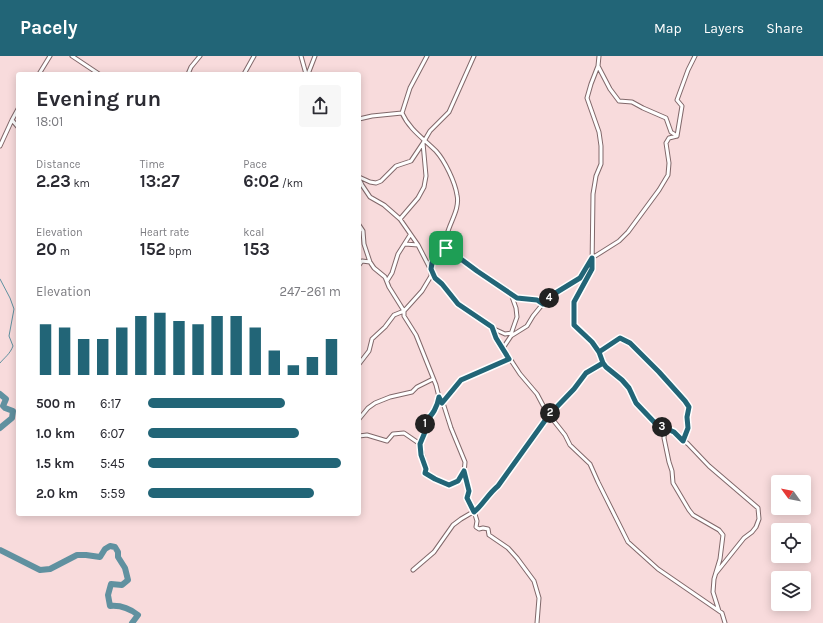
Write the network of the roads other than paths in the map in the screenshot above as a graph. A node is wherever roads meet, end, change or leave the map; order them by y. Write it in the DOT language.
graph roads {
  1 [pos="50,56"];
  2 [pos="72,56"];
  3 [pos="200,56"];
  4 [pos="254,56"];
  5 [pos="301,56"];
  6 [pos="315,56"];
  7 [pos="427,56"];
  8 [pos="474,56"];
  9 [pos="599,56"];
  10 [pos="688,56"];
  11 [pos="694,56"];
  12 [pos="598,66"];
  13 [pos="40,72"];
  14 [pos="96,72"];
  15 [pos="189,72"];
  16 [pos="245,72"];
  17 [pos="306,72"];
  18 [pos="308,72"];
  19 [pos="16,113"];
  20 [pos="402,113"];
  21 [pos="361,119"];
  22 [pos="12,120"];
  23 [pos="16,125"];
  24 [pos="677,136"];
  25 [pos="424,142"];
  26 [pos="0,146"];
  27 [pos="361,179"];
  28 [pos="361,188"];
  29 [pos="400,219"];
  30 [pos="361,229"];
  31 [pos="410,235"];
  32 [pos="404,244"];
  33 [pos="418,245"];
  34 [pos="446,248"];
  35 [pos="592,258"];
  36 [pos="361,262"];
  37 [pos="370,262"];
  38 [pos="431,269"];
  39 [pos="387,281"];
  40 [pos="511,294"];
  41 [pos="543,304"];
  42 [pos="404,311"];
  43 [pos="492,327"];
  44 [pos="511,334"];
  45 [pos="503,348"];
  46 [pos="599,352"];
  47 [pos="509,359"];
  48 [pos="361,361"];
  49 [pos="603,363"];
  50 [pos="433,379"];
  51 [pos="439,397"];
  52 [pos="442,403"];
  53 [pos="549,415"];
  54 [pos="361,417"];
  55 [pos="665,428"];
  56 [pos="361,436"];
  57 [pos="683,441"];
  58 [pos="420,444"];
  59 [pos="464,471"];
  60 [pos="474,512"];
  61 [pos="413,570"];
  62 [pos="716,573"];
  63 [pos="719,611"];
  64 [pos="537,623"];
  65 [pos="725,623"];
  1 -- 13 [label="street"];
  2 -- 14 [label="street"];
  3 -- 15 [label="street"];
  4 -- 16 [label="street"];
  5 -- 17 [label="street"];
  6 -- 18 [label="street"];
  7 -- 20 [label="street"];
  8 -- 25 [label="street"];
  9 -- 12 [label="street"];
  10 -- 11 [label="street"];
  11 -- 24 [label="street"];
  12 -- 24 [label="street"];
  12 -- 35 [label="street"];
  19 -- 22 [label="street"];
  20 -- 21 [label="street"];
  20 -- 25 [label="street"];
  22 -- 23 [label="street"];
  22 -- 26 [label="street"];
  24 -- 35 [label="street"];
  25 -- 27 [label="street"];
  25 -- 29 [label="street"];
  25 -- 34 [label="street"];
  28 -- 29 [label="street"];
  29 -- 31 [label="street"];
  30 -- 37 [label="street"];
  31 -- 32 [label="street"];
  31 -- 33 [label="street"];
  32 -- 33 [label="street"];
  32 -- 39 [label="street"];
  33 -- 38 [label="street"];
  34 -- 38 [label="street"];
  34 -- 40 [label="street"];
  35 -- 41 [label="street"];
  35 -- 46 [label="street"];
  36 -- 37 [label="street"];
  37 -- 39 [label="street"];
  38 -- 42 [label="street"];
  38 -- 43 [label="street"];
  39 -- 42 [label="street"];
  40 -- 41 [label="street"];
  40 -- 44 [label="street"];
  41 -- 44 [label="street"];
  42 -- 48 [label="street"];
  42 -- 50 [label="street"];
  43 -- 44 [label="street"];
  43 -- 45 [label="street"];
  44 -- 45 [label="street"];
  45 -- 47 [label="street"];
  46 -- 49 [label="street"];
  46 -- 57 [label="street"];
  47 -- 52 [label="street"];
  47 -- 53 [label="street"];
  49 -- 53 [label="street"];
  49 -- 55 [label="street"];
  50 -- 51 [label="street"];
  50 -- 54 [label="street"];
  51 -- 52 [label="street"];
  51 -- 58 [label="street"];
  52 -- 59 [label="street"];
  53 -- 60 [label="street"];
  53 -- 63 [label="street"];
  55 -- 57 [label="street"];
  55 -- 62 [label="street"];
  56 -- 58 [label="street"];
  57 -- 62 [label="street"];
  58 -- 59 [label="street"];
  59 -- 60 [label="street"];
  60 -- 61 [label="street"];
  60 -- 64 [label="street"];
  62 -- 63 [label="street"];
  63 -- 65 [label="street"];
}
